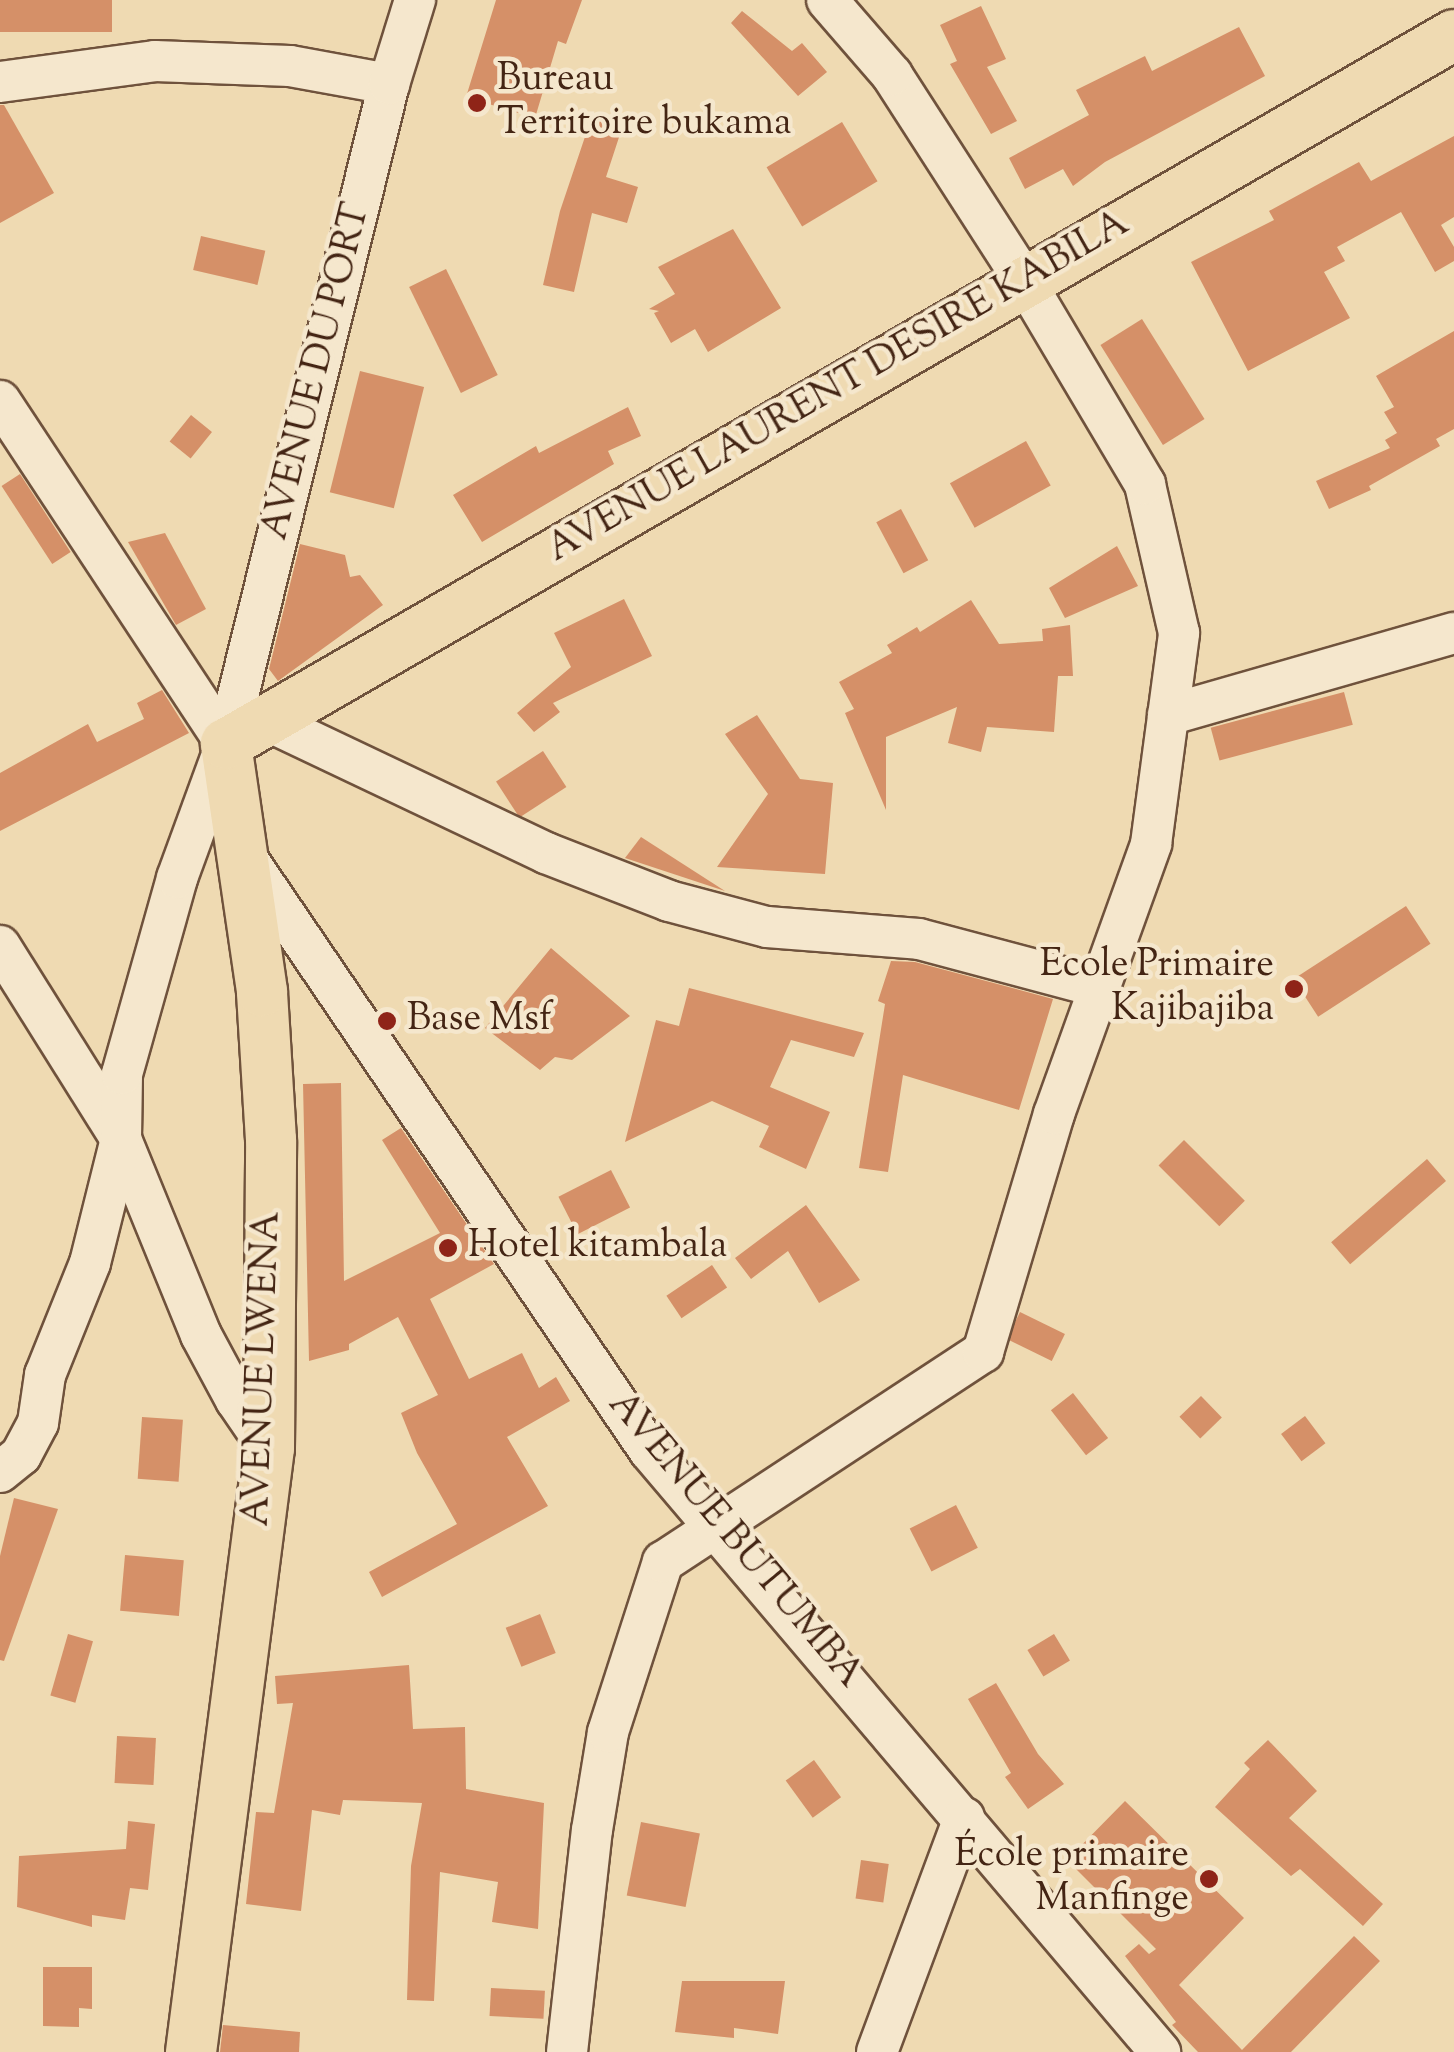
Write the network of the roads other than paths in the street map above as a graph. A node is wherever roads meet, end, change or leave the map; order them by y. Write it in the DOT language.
graph roads {
  1 [pos="415,0"];
  2 [pos="828,0"];
  3 [pos="1454,35"];
  4 [pos="0,82"];
  5 [pos="389,84"];
  6 [pos="1024,280"];
  7 [pos="0,401"];
  8 [pos="1454,633"];
  9 [pos="1168,715"];
  10 [pos="247,733"];
  11 [pos="244,853"];
  12 [pos="0,946"];
  13 [pos="1099,987"];
  14 [pos="120,1139"];
  15 [pos="269,1448"];
  16 [pos="0,1472"];
  17 [pos="720,1529"];
  18 [pos="964,1818"];
  19 [pos="1156,2050"];
  20 [pos="191,2052"];
  21 [pos="567,2052"];
  22 [pos="877,2052"];
  1 -- 5 [label="street, AVENUE DU PORT"];
  2 -- 6 [label="street"];
  3 -- 6 [label="main road, AVENUE LAURENT DESIRE KABILA"];
  4 -- 5 [label="street"];
  5 -- 10 [label="street, AVENUE DU PORT"];
  6 -- 9 [label="street"];
  6 -- 10 [label="main road, AVENUE LAURENT DESIRE KABILA"];
  7 -- 10 [label="street"];
  8 -- 9 [label="street"];
  9 -- 13 [label="street"];
  10 -- 11 [label="main road, AVENUE LWENA"];
  10 -- 13 [label="street"];
  10 -- 14 [label="street, AVENUE DU PORT"];
  11 -- 15 [label="main road, AVENUE LWENA"];
  11 -- 17 [label="street, AVENUE BUTUMBA"];
  12 -- 14 [label="street"];
  13 -- 17 [label="street"];
  14 -- 15 [label="street"];
  14 -- 16 [label="street"];
  15 -- 20 [label="main road, AVENUE LWENA"];
  17 -- 18 [label="street, AVENUE BUTUMBA"];
  17 -- 21 [label="street"];
  18 -- 19 [label="street, AVENUE BUTUMBA"];
  18 -- 22 [label="street"];
}
